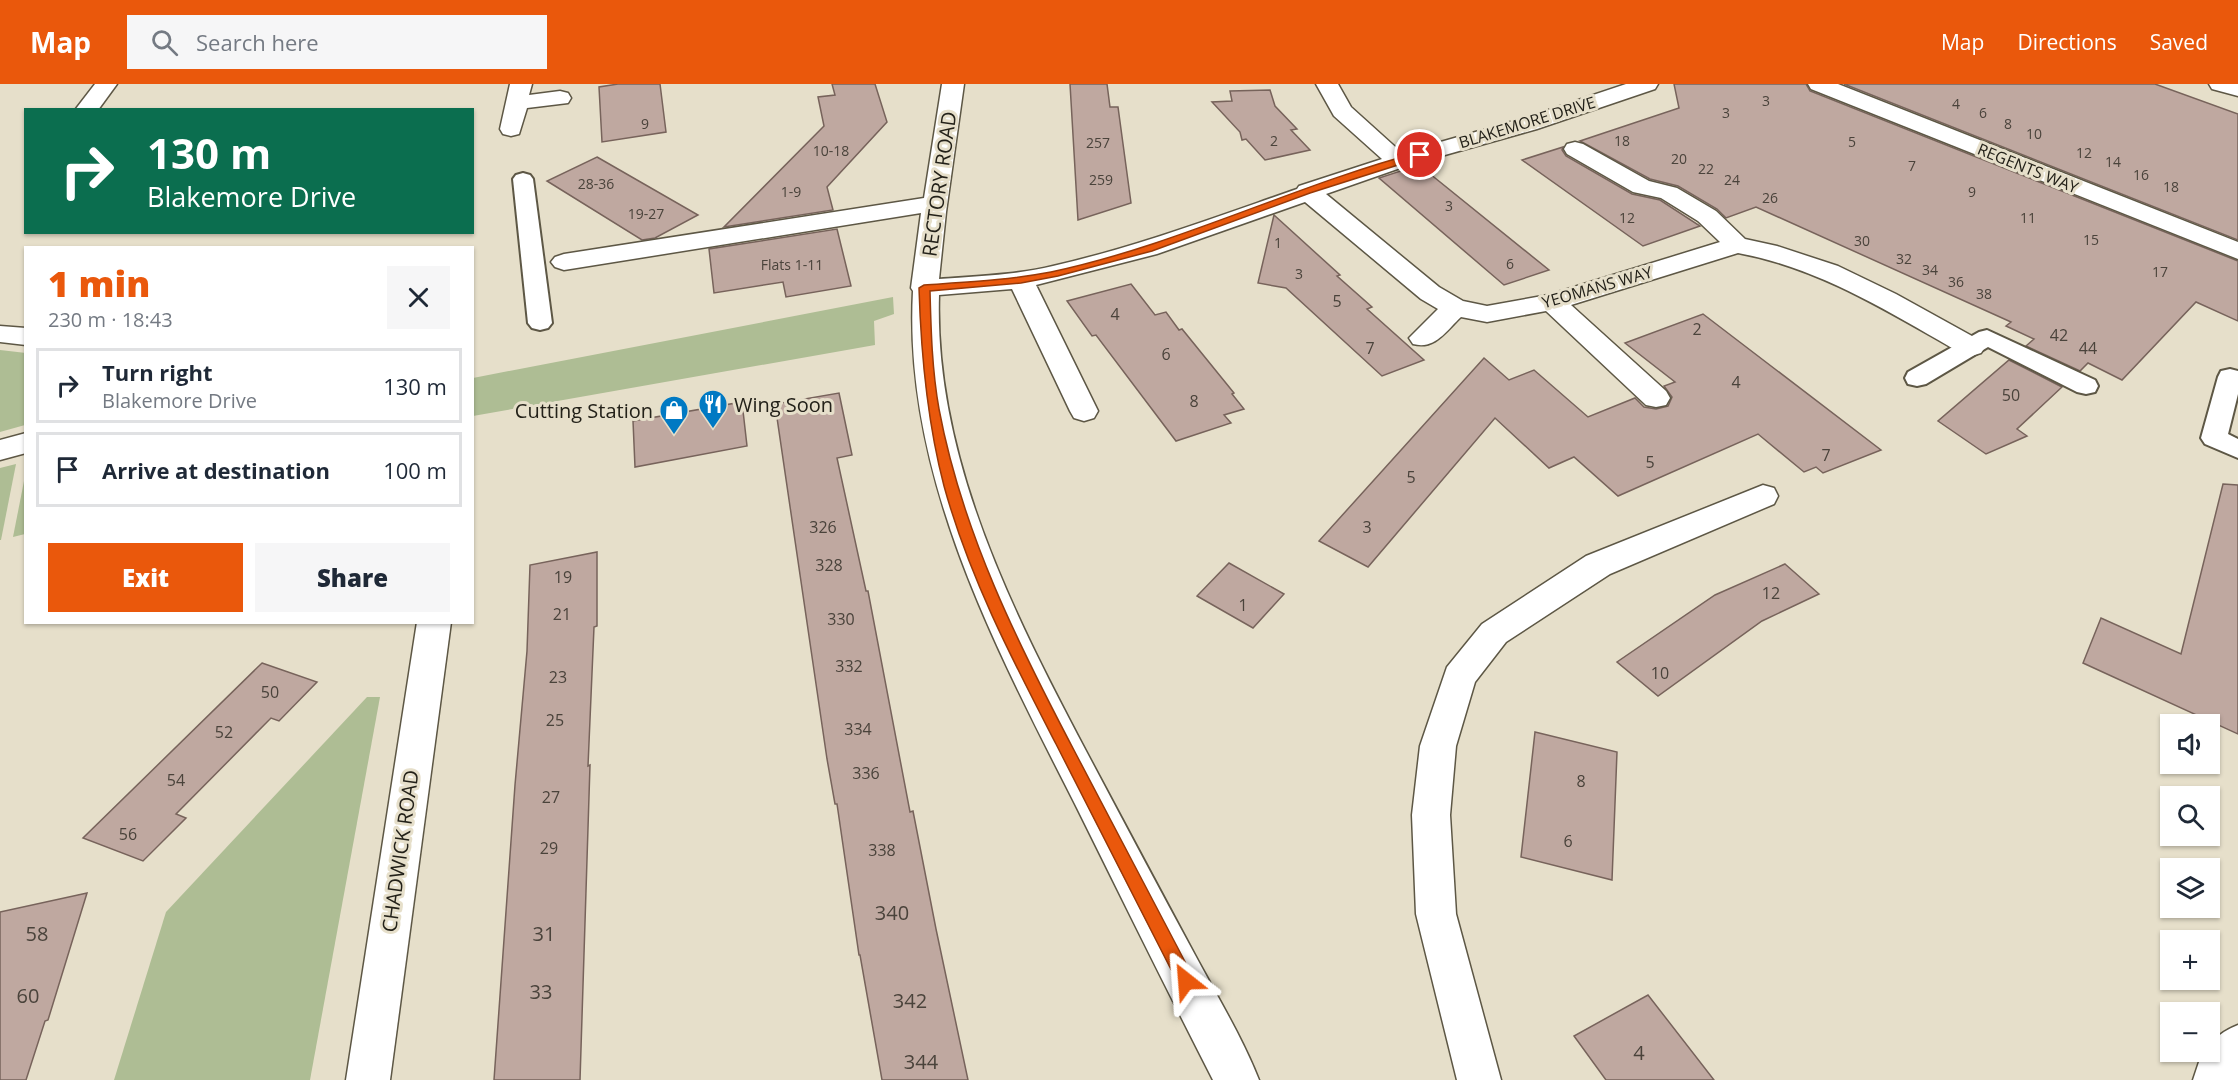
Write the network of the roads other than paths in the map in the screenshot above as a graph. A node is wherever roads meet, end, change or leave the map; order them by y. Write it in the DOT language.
graph roads {
  1 [pos="106,84"];
  2 [pos="953,84"];
  3 [pos="1327,84"];
  4 [pos="1647,84"];
  5 [pos="1818,84"];
  6 [pos="2220,84"];
  7 [pos="2238,90"];
  8 [pos="519,94"];
  9 [pos="560,98"];
  10 [pos="88,108"];
  11 [pos="511,129"];
  12 [pos="1575,149"];
  13 [pos="1398,161"];
  14 [pos="523,180"];
  15 [pos="1307,191"];
  16 [pos="936,203"];
  17 [pos="1737,245"];
  18 [pos="2238,251"];
  19 [pos="564,262"];
  20 [pos="533,266"];
  21 [pos="1021,280"];
  22 [pos="924,288"];
  23 [pos="1552,302"];
  24 [pos="1455,308"];
  25 [pos="540,323"];
  26 [pos="0,334"];
  27 [pos="24,337"];
  28 [pos="1423,338"];
  29 [pos="1971,347"];
  30 [pos="2230,377"];
  31 [pos="1917,378"];
  32 [pos="2086,386"];
  33 [pos="1656,398"];
  34 [pos="1084,411"];
  35 [pos="24,444"];
  36 [pos="2238,449"];
  37 [pos="0,450"];
  38 [pos="1763,496"];
  39 [pos="434,624"];
  40 [pos="2238,1047"];
  41 [pos="368,1080"];
  42 [pos="1237,1080"];
  43 [pos="1479,1080"];
  44 [pos="2216,1080"];
  1 -- 10 [label="street"];
  2 -- 16 [label="street, RECTORY ROAD"];
  3 -- 13 [label="street"];
  4 -- 13 [label="street, BLAKEMORE DRIVE"];
  5 -- 18 [label="street, REGENTS WAY"];
  6 -- 7 [label="street"];
  8 -- 9 [label="street"];
  8 -- 11 [label="street"];
  12 -- 17 [label="street"];
  13 -- 15 [label="street, BLAKEMORE DRIVE"];
  14 -- 20 [label="lane"];
  15 -- 21 [label="street, BLAKEMORE DRIVE"];
  15 -- 24 [label="street, YEOMANS WAY"];
  16 -- 19 [label="street"];
  16 -- 22 [label="street, RECTORY ROAD"];
  17 -- 23 [label="street, YEOMANS WAY"];
  17 -- 29 [label="street, YEOMANS WAY"];
  19 -- 20 [label="lane"];
  20 -- 25 [label="lane"];
  21 -- 22 [label="street, BLAKEMORE DRIVE"];
  21 -- 34 [label="street"];
  22 -- 42 [label="street, RECTORY ROAD"];
  23 -- 24 [label="street, YEOMANS WAY"];
  23 -- 33 [label="street"];
  24 -- 28 [label="street"];
  26 -- 27 [label="street"];
  29 -- 31 [label="lane"];
  29 -- 32 [label="lane"];
  30 -- 36 [label="lane"];
  35 -- 37 [label="street"];
  38 -- 43 [label="street"];
  39 -- 41 [label="street, CHADWICK ROAD"];
  40 -- 44 [label="street"];
}
